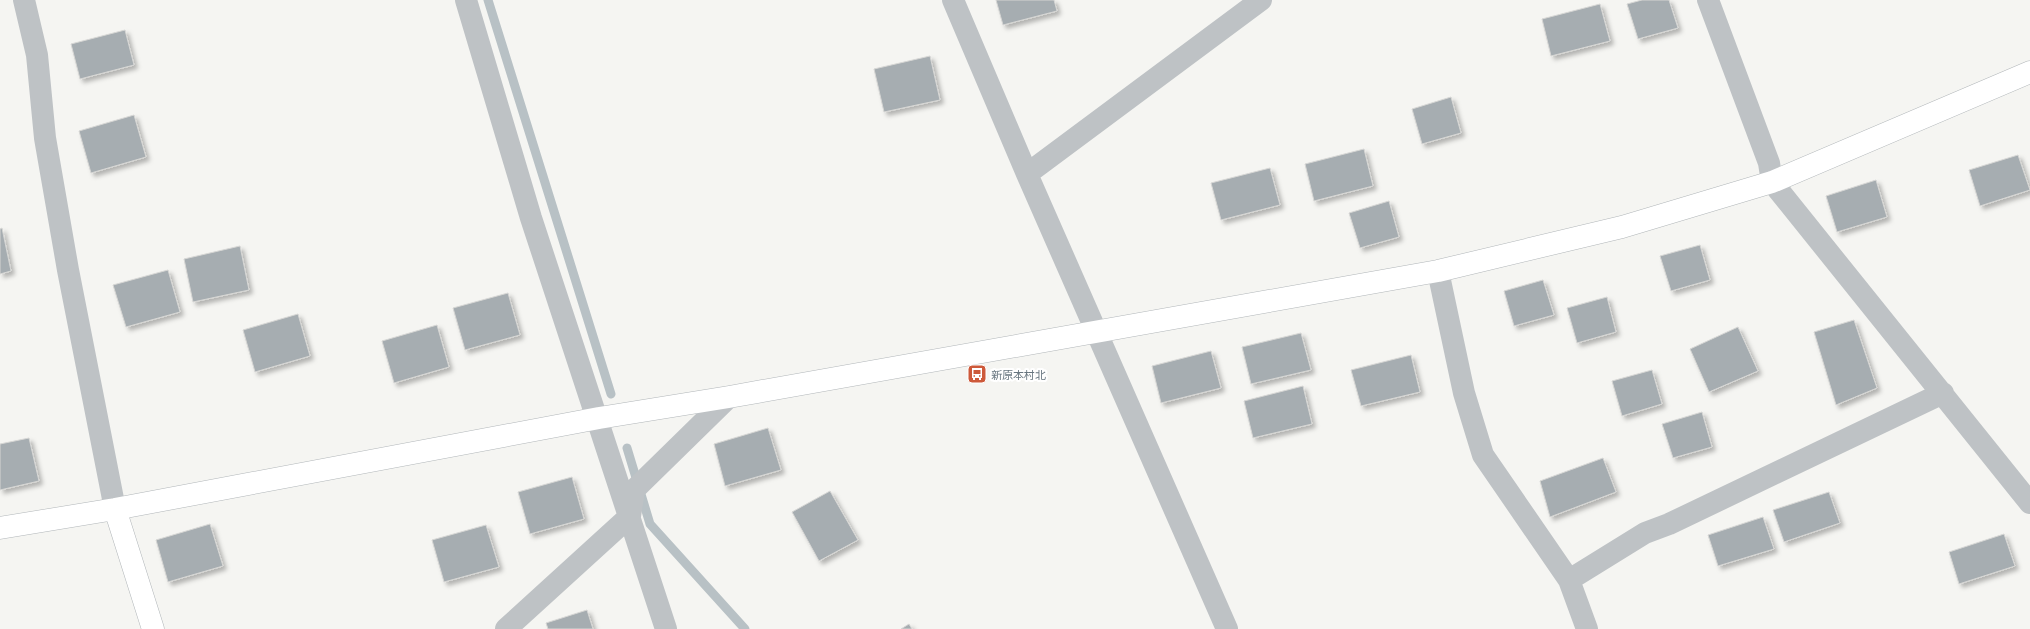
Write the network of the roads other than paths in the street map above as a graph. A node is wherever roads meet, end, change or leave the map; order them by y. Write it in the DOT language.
graph roads {
  1 [pos="24,0"];
  2 [pos="466,0"];
  3 [pos="953,0"];
  4 [pos="1261,0"];
  5 [pos="1708,0"];
  6 [pos="2030,72"];
  7 [pos="1026,174"];
  8 [pos="1772,182"];
  9 [pos="1438,271"];
  10 [pos="1096,331"];
  11 [pos="1943,393"];
  12 [pos="729,397"];
  13 [pos="599,418"];
  14 [pos="2030,503"];
  15 [pos="115,509"];
  16 [pos="630,516"];
  17 [pos="0,528"];
  18 [pos="1569,580"];
  19 [pos="153,629"];
  20 [pos="506,629"];
  21 [pos="666,629"];
  22 [pos="1227,629"];
  23 [pos="1587,629"];
  1 -- 15 [label="street"];
  2 -- 13 [label="street"];
  3 -- 7 [label="street"];
  4 -- 7 [label="street"];
  5 -- 8 [label="street"];
  6 -- 8 [label="street"];
  7 -- 10 [label="street"];
  8 -- 9 [label="street"];
  8 -- 11 [label="street"];
  9 -- 10 [label="street"];
  9 -- 18 [label="street"];
  10 -- 12 [label="street"];
  10 -- 22 [label="street"];
  11 -- 14 [label="street"];
  11 -- 18 [label="street"];
  12 -- 13 [label="street"];
  12 -- 16 [label="street"];
  13 -- 15 [label="street"];
  13 -- 16 [label="street"];
  15 -- 17 [label="street"];
  15 -- 19 [label="street"];
  16 -- 20 [label="street"];
  16 -- 21 [label="street"];
  18 -- 23 [label="street"];
}
